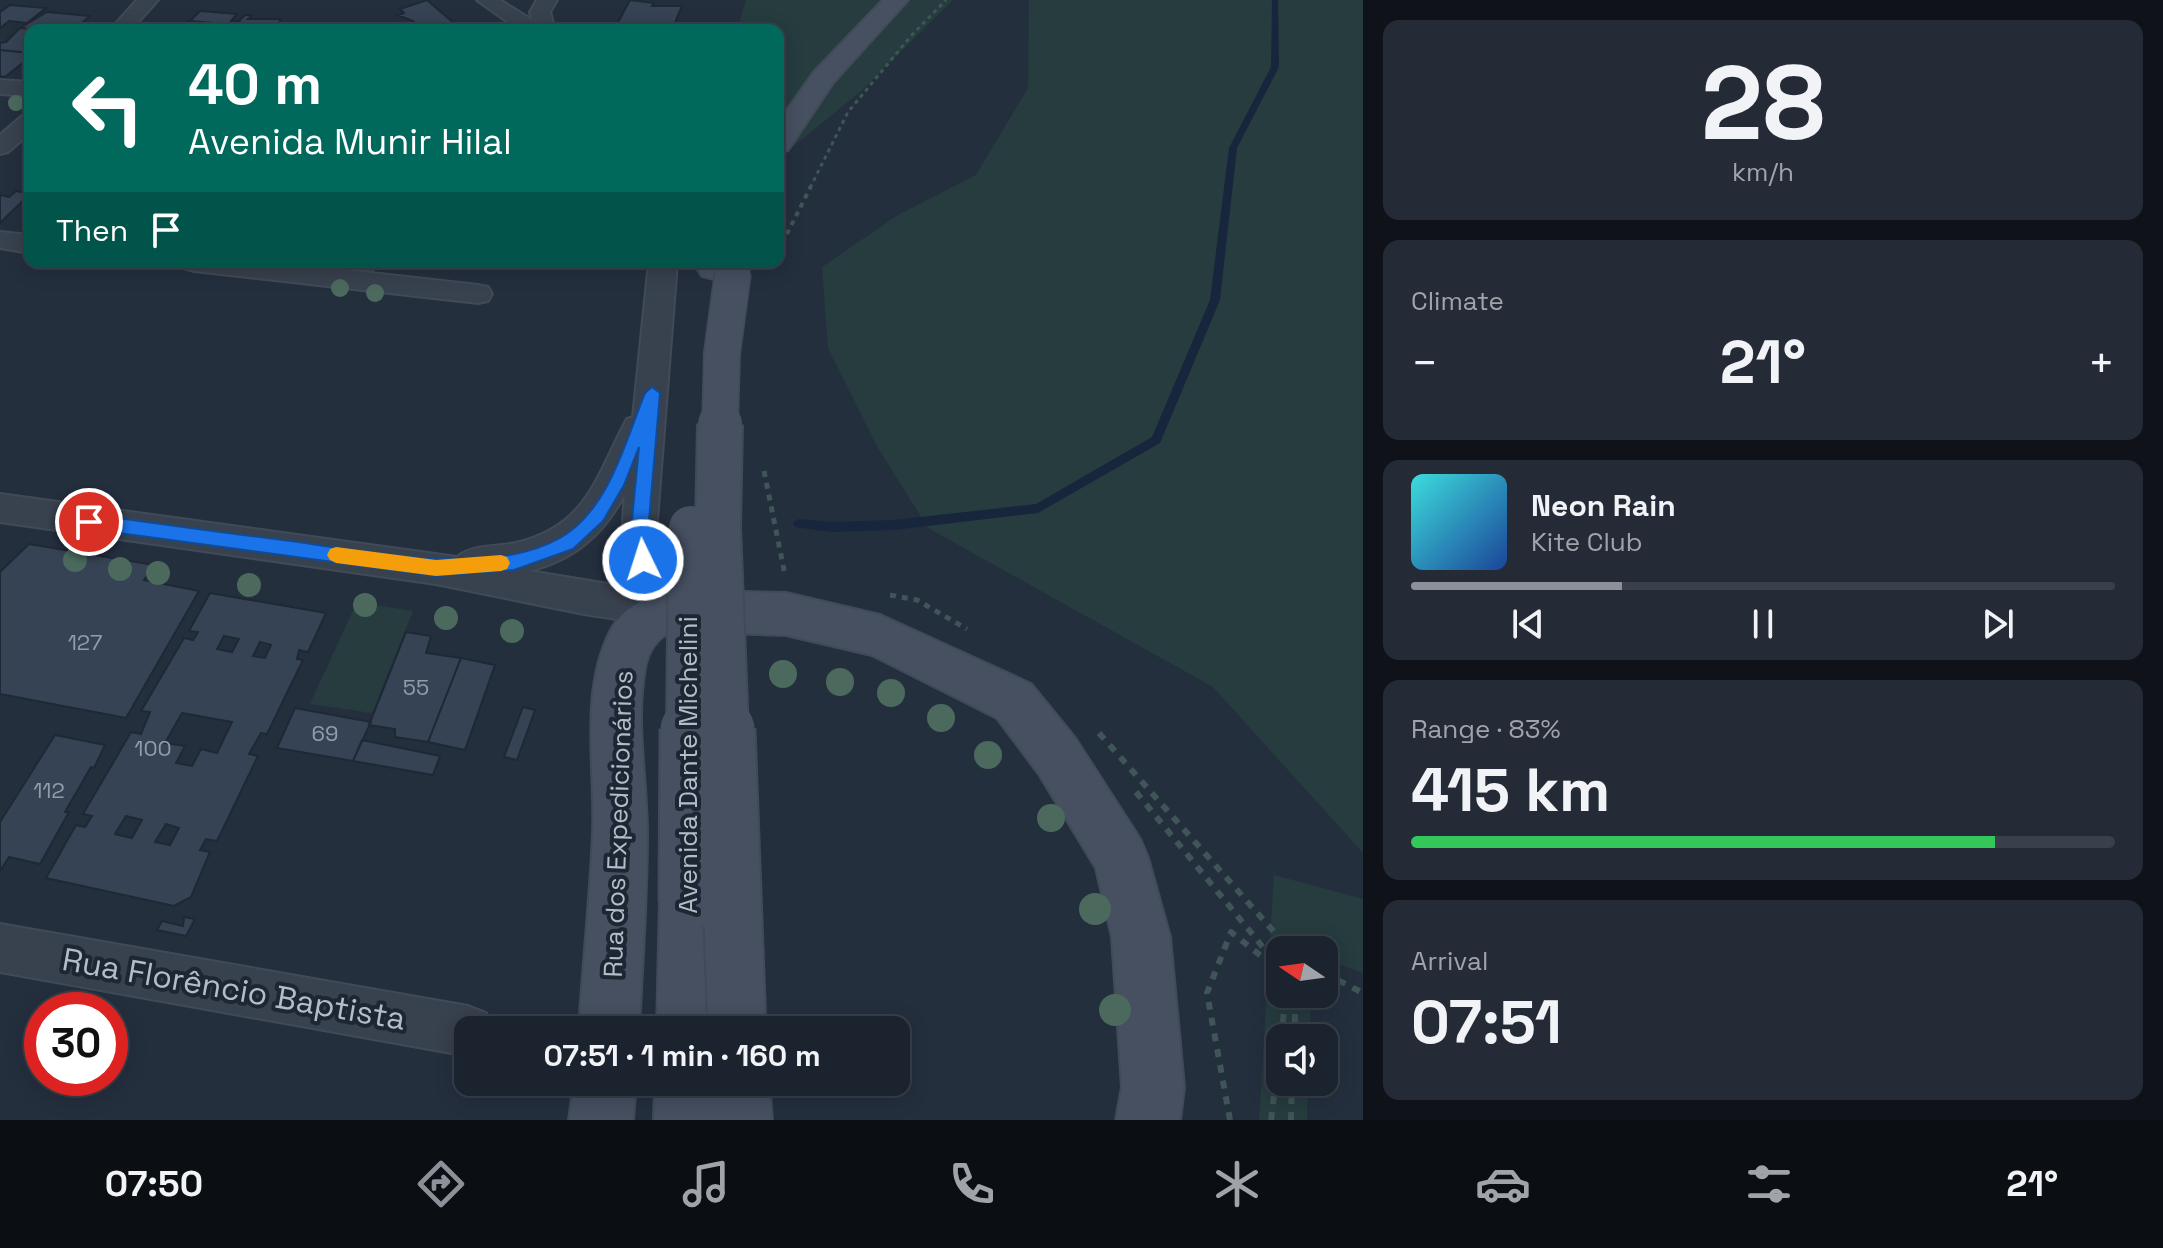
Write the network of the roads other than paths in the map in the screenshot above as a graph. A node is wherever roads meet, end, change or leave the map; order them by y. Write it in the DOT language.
graph roads {
  1 [pos="148,0"];
  2 [pos="487,0"];
  3 [pos="547,0"];
  4 [pos="896,0"];
  5 [pos="852,11"];
  6 [pos="126,24"];
  7 [pos="524,24"];
  8 [pos="543,24"];
  9 [pos="0,87"];
  10 [pos="24,89"];
  11 [pos="784,94"];
  12 [pos="24,126"];
  13 [pos="784,135"];
  14 [pos="0,147"];
  15 [pos="0,240"];
  16 [pos="24,243"];
  17 [pos="247,268"];
  18 [pos="662,268"];
  19 [pos="724,268"];
  20 [pos="725,268"];
  21 [pos="478,294"];
  22 [pos="652,393"];
  23 [pos="0,508"];
  24 [pos="436,568"];
  25 [pos="669,610"];
  26 [pos="0,948"];
  27 [pos="610,1016"];
  28 [pos="687,1016"];
  29 [pos="736,1016"];
  30 [pos="454,1029"];
  31 [pos="604,1096"];
  32 [pos="686,1096"];
  33 [pos="739,1096"];
  34 [pos="601,1120"];
  35 [pos="686,1120"];
  36 [pos="740,1120"];
  37 [pos="1148,1120"];
  1 -- 6 [label="street"];
  2 -- 7 [label="street"];
  3 -- 8 [label="street"];
  4 -- 13 [label="main road"];
  5 -- 11 [label="main road"];
  9 -- 10 [label="street"];
  12 -- 14 [label="street"];
  15 -- 16 [label="street"];
  17 -- 21 [label="street"];
  18 -- 22 [label="street"];
  19 -- 28 [label="main road, Avenida Dante Michelini, bridge"];
  20 -- 29 [label="main road, Avenida Dante Michelini, bridge"];
  22 -- 24 [label="street"];
  22 -- 25 [label="street"];
  23 -- 24 [label="street"];
  24 -- 25 [label="street"];
  25 -- 27 [label="main road, Rua dos Expedicionários"];
  25 -- 37 [label="main road"];
  26 -- 30 [label="street, Rua Florêncio Baptista"];
  31 -- 34 [label="main road"];
  32 -- 35 [label="main road"];
  33 -- 36 [label="main road"];
}
